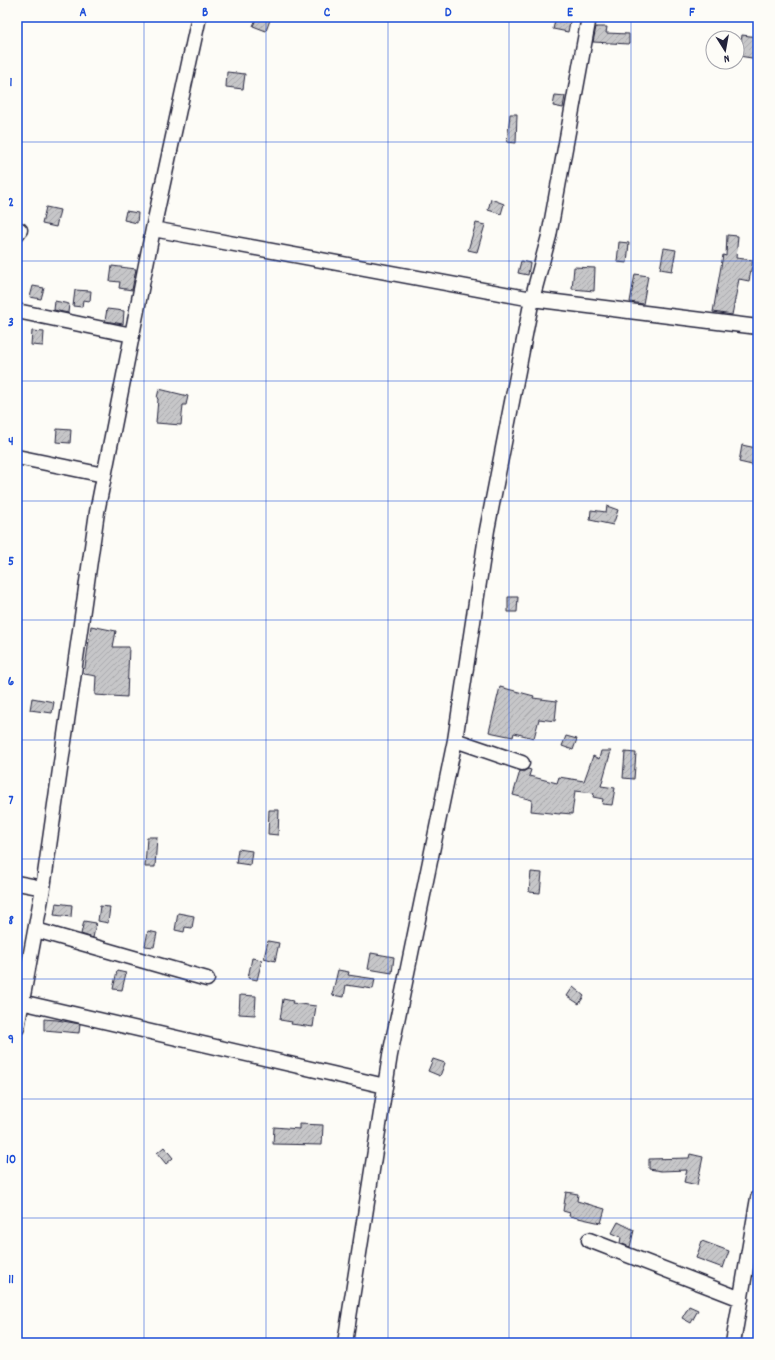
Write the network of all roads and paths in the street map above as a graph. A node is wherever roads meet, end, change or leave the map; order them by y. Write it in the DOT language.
graph roads {
  1 [pos="199,17"];
  2 [pos="588,17"];
  3 [pos="154,229"];
  4 [pos="532,299"];
  5 [pos="17,311"];
  6 [pos="758,327"];
  7 [pos="132,335"];
  8 [pos="17,457"];
  9 [pos="104,475"];
  10 [pos="455,740"];
  11 [pos="522,763"];
  12 [pos="17,883"];
  13 [pos="43,888"];
  14 [pos="36,930"];
  15 [pos="207,979"];
  16 [pos="21,1002"];
  17 [pos="17,1028"];
  18 [pos="385,1086"];
  19 [pos="758,1198"];
  20 [pos="589,1240"];
  21 [pos="740,1299"];
  22 [pos="345,1343"];
  23 [pos="733,1343"];
  1 -- 3 [label="street"];
  2 -- 4 [label="street"];
  3 -- 4 [label="street"];
  3 -- 7 [label="street"];
  4 -- 6 [label="street"];
  4 -- 10 [label="street"];
  5 -- 7 [label="street"];
  7 -- 9 [label="street"];
  8 -- 9 [label="street"];
  9 -- 13 [label="street"];
  10 -- 11 [label="street"];
  10 -- 18 [label="street"];
  12 -- 13 [label="street"];
  13 -- 14 [label="street"];
  14 -- 15 [label="street"];
  14 -- 16 [label="street"];
  16 -- 17 [label="street"];
  16 -- 18 [label="street"];
  18 -- 22 [label="street"];
  19 -- 21 [label="street"];
  20 -- 21 [label="street"];
  21 -- 23 [label="street"];
}
